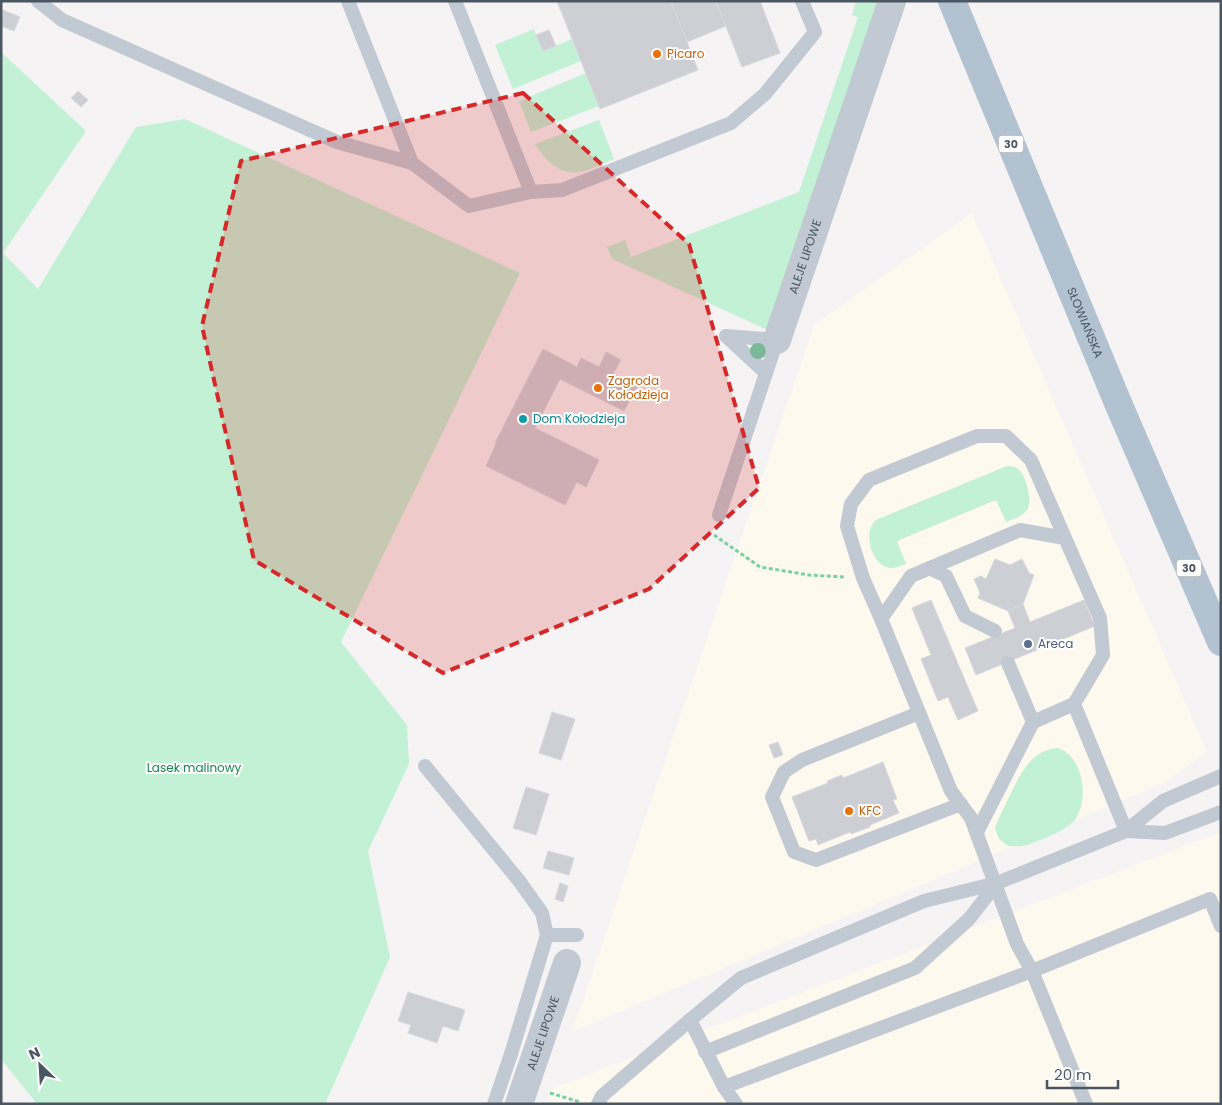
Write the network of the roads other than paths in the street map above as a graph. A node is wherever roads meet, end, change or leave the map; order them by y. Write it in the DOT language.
graph roads {
  1 [pos="38,1"];
  2 [pos="348,1"];
  3 [pos="455,1"];
  4 [pos="802,1"];
  5 [pos="892,1"];
  6 [pos="952,1"];
  7 [pos="412,163"];
  8 [pos="531,192"];
  9 [pos="777,340"];
  10 [pos="766,373"];
  11 [pos="719,515"];
  12 [pos="1065,538"];
  13 [pos="929,568"];
  14 [pos="881,619"];
  15 [pos="995,631"];
  16 [pos="1221,642"];
  17 [pos="1008,663"];
  18 [pos="1074,704"];
  19 [pos="919,713"];
  20 [pos="1033,722"];
  21 [pos="425,766"];
  22 [pos="1221,776"];
  23 [pos="961,804"];
  24 [pos="1221,812"];
  25 [pos="1126,831"];
  26 [pos="977,832"];
  27 [pos="996,883"];
  28 [pos="1221,926"];
  29 [pos="547,935"];
  30 [pos="577,935"];
  31 [pos="567,963"];
  32 [pos="1032,971"];
  33 [pos="690,1020"];
  34 [pos="705,1052"];
  35 [pos="724,1087"];
  36 [pos="522,1095"];
  37 [pos="494,1104"];
  38 [pos="598,1104"];
  39 [pos="736,1104"];
  40 [pos="1086,1104"];
  1 -- 7 [label="lane"];
  2 -- 7 [label="lane"];
  3 -- 8 [label="lane"];
  4 -- 8 [label="lane"];
  5 -- 9 [label="street, ALEJE LIPOWE"];
  6 -- 16 [label="main road, SŁOWIAŃSKA / 30"];
  7 -- 8 [label="lane"];
  9 -- 10 [label="lane, ALEJE LIPOWE"];
  9 -- 10 [label="lane"];
  10 -- 11 [label="lane, ALEJE LIPOWE"];
  12 -- 13 [label="lane"];
  12 -- 14 [label="lane"];
  12 -- 18 [label="lane"];
  13 -- 14 [label="lane"];
  13 -- 15 [label="lane"];
  14 -- 19 [label="lane"];
  17 -- 20 [label="lane"];
  18 -- 20 [label="lane"];
  18 -- 25 [label="lane"];
  19 -- 23 [label="lane"];
  19 -- 23 [label="lane"];
  20 -- 26 [label="lane"];
  21 -- 29 [label="lane"];
  22 -- 25 [label="lane"];
  23 -- 26 [label="lane"];
  24 -- 25 [label="lane"];
  25 -- 27 [label="lane"];
  26 -- 27 [label="lane"];
  27 -- 32 [label="lane"];
  27 -- 33 [label="lane"];
  27 -- 34 [label="lane"];
  28 -- 32 [label="lane"];
  29 -- 30 [label="lane"];
  29 -- 37 [label="lane"];
  31 -- 36 [label="street, ALEJE LIPOWE"];
  32 -- 35 [label="lane"];
  32 -- 40 [label="lane"];
  33 -- 34 [label="lane"];
  33 -- 38 [label="lane"];
  34 -- 35 [label="lane"];
  35 -- 39 [label="lane"];
}
